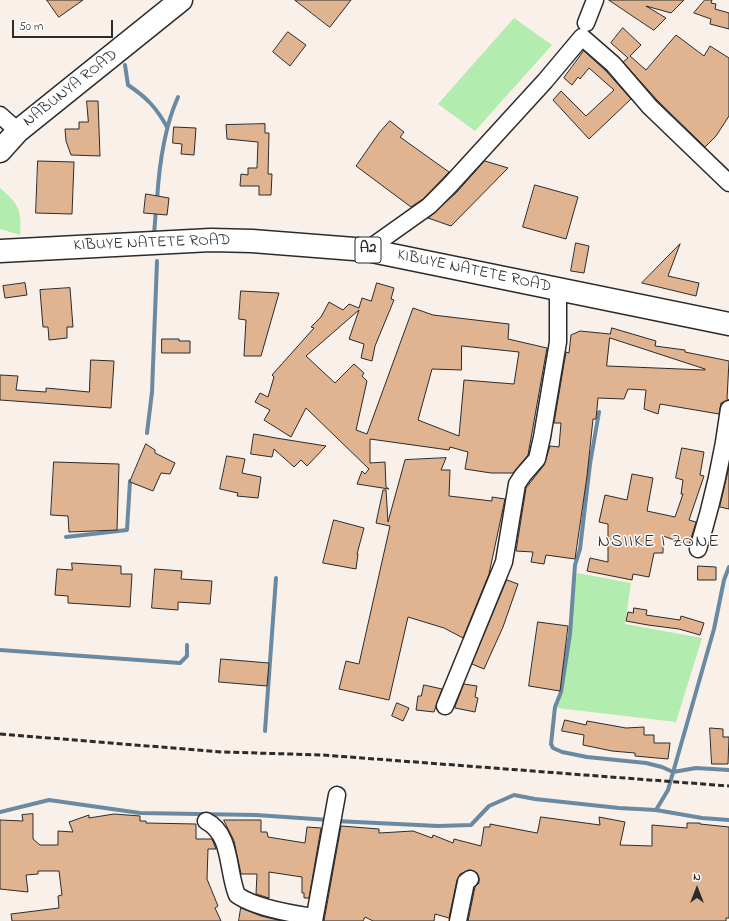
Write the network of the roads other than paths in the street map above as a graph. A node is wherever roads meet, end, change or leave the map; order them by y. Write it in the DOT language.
graph roads {
  1 [pos="181,0"];
  2 [pos="595,0"];
  3 [pos="586,23"];
  4 [pos="0,115"];
  5 [pos="18,131"];
  6 [pos="0,151"];
  7 [pos="729,183"];
  8 [pos="0,250"];
  9 [pos="367,250"];
  10 [pos="558,290"];
  11 [pos="729,324"];
  12 [pos="729,409"];
  13 [pos="698,549"];
  14 [pos="445,706"];
  15 [pos="337,795"];
  16 [pos="206,821"];
  17 [pos="470,879"];
  18 [pos="314,919"];
  19 [pos="458,921"];
  1 -- 5 [label="main road, NABUNYA ROAD"];
  2 -- 3 [label="street"];
  4 -- 5 [label="street"];
  5 -- 6 [label="main road, NABUNYA ROAD"];
  7 -- 9 [label="street"];
  8 -- 9 [label="main road, KIBUYE NATETE ROAD / A2"];
  9 -- 10 [label="main road, KIBUYE NATETE ROAD / A2"];
  10 -- 11 [label="main road, KIBUYE NATETE ROAD / A2"];
  10 -- 14 [label="street"];
  12 -- 13 [label="street"];
  15 -- 18 [label="street"];
  16 -- 18 [label="street"];
  17 -- 19 [label="street"];
}
